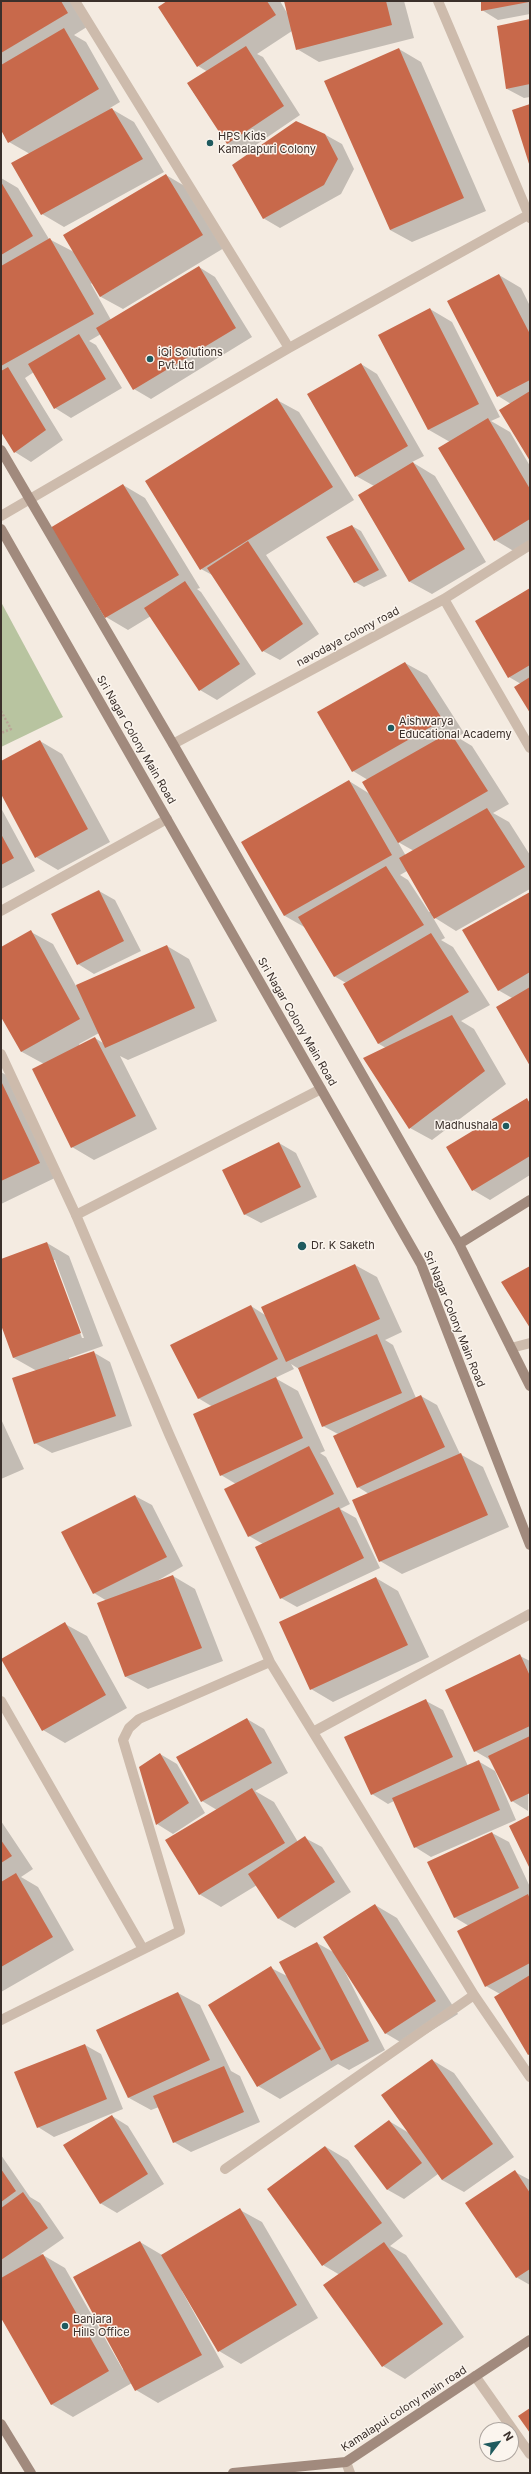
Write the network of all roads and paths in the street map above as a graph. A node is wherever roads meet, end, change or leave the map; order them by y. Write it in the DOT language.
graph roads {
  1 [pos="75,1"];
  2 [pos="438,1"];
  3 [pos="529,216"];
  4 [pos="290,348"];
  5 [pos="1,450"];
  6 [pos="30,498"];
  7 [pos="1,516"];
  8 [pos="1,529"];
  9 [pos="530,545"];
  10 [pos="444,599"];
  11 [pos="1,711"];
  12 [pos="1,733"];
  13 [pos="173,744"];
  14 [pos="530,748"];
  15 [pos="168,819"];
  16 [pos="1,911"];
  17 [pos="1,1054"];
  18 [pos="321,1089"];
  19 [pos="530,1200"];
  20 [pos="76,1215"];
  21 [pos="459,1244"];
  22 [pos="530,1343"];
  23 [pos="511,1348"];
  24 [pos="530,1386"];
  25 [pos="530,1545"];
  26 [pos="530,1614"];
  27 [pos="270,1662"];
  28 [pos="1,1701"];
  29 [pos="313,1732"];
  30 [pos="143,1949"];
  31 [pos="474,1995"];
  32 [pos="1,2020"];
  33 [pos="530,2077"];
  34 [pos="225,2169"];
  35 [pos="530,2340"];
  36 [pos="475,2376"];
  37 [pos="1,2424"];
  38 [pos="530,2454"];
  39 [pos="346,2462"];
  40 [pos="31,2473"];
  41 [pos="233,2473"];
  42 [pos="350,2473"];
  1 -- 4 [label="street"];
  2 -- 3 [label="street"];
  3 -- 4 [label="street"];
  4 -- 6 [label="street"];
  5 -- 6 [label="main road"];
  6 -- 7 [label="street"];
  6 -- 13 [label="main road"];
  8 -- 15 [label="main road, Sri Nagar Colony Main Road"];
  9 -- 10 [label="street, navodaya colony road"];
  10 -- 13 [label="street, navodaya colony road"];
  10 -- 14 [label="street"];
  11 -- 12 [label="path"];
  13 -- 21 [label="main road"];
  15 -- 16 [label="street"];
  15 -- 18 [label="main road, Sri Nagar Colony Main Road"];
  17 -- 20 [label="street"];
  18 -- 20 [label="street"];
  18 -- 25 [label="main road, Sri Nagar Colony Main Road"];
  19 -- 21 [label="main road"];
  20 -- 27 [label="street"];
  21 -- 23 [label="main road"];
  22 -- 23 [label="street"];
  23 -- 24 [label="main road"];
  26 -- 29 [label="street"];
  27 -- 29 [label="street"];
  27 -- 30 [label="street"];
  28 -- 30 [label="street"];
  29 -- 31 [label="street"];
  30 -- 32 [label="street"];
  31 -- 33 [label="street"];
  31 -- 34 [label="street"];
  35 -- 36 [label="main road, Kamalapui colony main road"];
  36 -- 38 [label="street"];
  36 -- 39 [label="main road, Kamalapui colony main road"];
  37 -- 40 [label="main road"];
  39 -- 41 [label="main road, Kamalapui colony main road"];
  39 -- 42 [label="street"];
}
